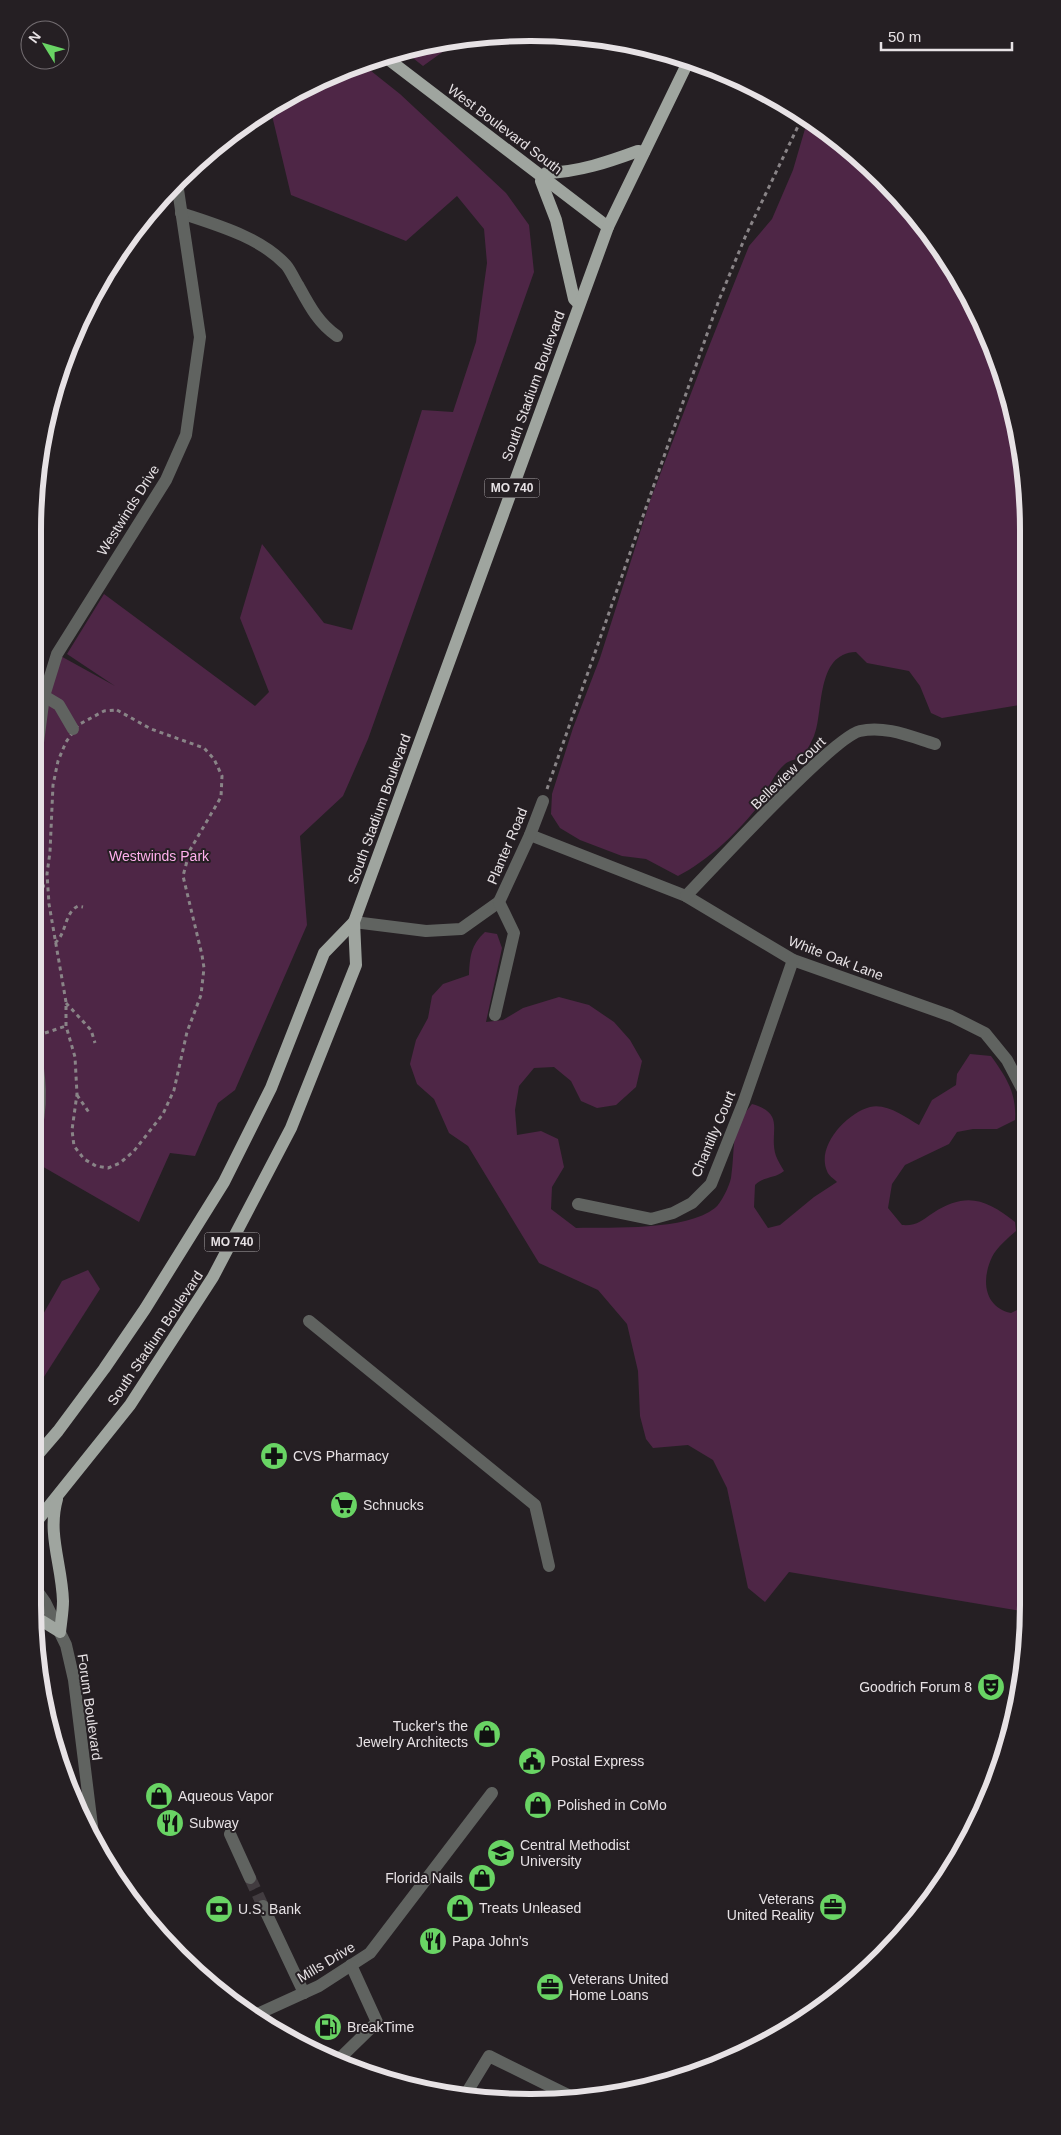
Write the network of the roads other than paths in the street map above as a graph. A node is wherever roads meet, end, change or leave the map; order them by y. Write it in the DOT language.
graph roads {
  1 [pos="391,62"];
  2 [pos="686,66"];
  3 [pos="644,152"];
  4 [pos="542,176"];
  5 [pos="178,193"];
  6 [pos="182,213"];
  7 [pos="608,226"];
  8 [pos="579,304"];
  9 [pos="337,336"];
  10 [pos="44,696"];
  11 [pos="41,719"];
  12 [pos="73,729"];
  13 [pos="935,744"];
  14 [pos="543,801"];
  15 [pos="530,835"];
  16 [pos="686,896"];
  17 [pos="499,902"];
  18 [pos="354,922"];
  19 [pos="793,960"];
  20 [pos="495,1015"];
  21 [pos="41,1085"];
  22 [pos="1020,1085"];
  23 [pos="41,1105"];
  24 [pos="578,1204"];
  25 [pos="309,1321"];
  26 [pos="41,1450"];
  27 [pos="59,1494"];
  28 [pos="41,1516"];
  29 [pos="549,1566"];
  30 [pos="41,1597"];
  31 [pos="42,1621"];
  32 [pos="60,1632"];
  33 [pos="492,1793"];
  34 [pos="91,1819"];
  35 [pos="230,1834"];
  36 [pos="250,1878"];
  37 [pos="264,1906"];
  38 [pos="351,1966"];
  39 [pos="304,1993"];
  40 [pos="262,2013"];
  41 [pos="342,2056"];
  42 [pos="468,2090"];
  43 [pos="564,2093"];
  1 -- 4 [label="main road, West Boulevard South"];
  2 -- 3 [label="main road, South Stadium Boulevard / MO 740"];
  3 -- 4 [label="main road"];
  3 -- 7 [label="main road, South Stadium Boulevard / MO 740"];
  4 -- 7 [label="main road, West Boulevard South"];
  4 -- 8 [label="main road"];
  5 -- 6 [label="street, Westwinds Drive"];
  6 -- 9 [label="street"];
  6 -- 10 [label="street, Westwinds Drive"];
  7 -- 8 [label="main road, South Stadium Boulevard / MO 740"];
  8 -- 18 [label="main road, South Stadium Boulevard / MO 740"];
  10 -- 11 [label="street, Westwinds Drive"];
  10 -- 12 [label="street"];
  13 -- 16 [label="street, Belleview Court"];
  14 -- 15 [label="street, Planter Road"];
  15 -- 16 [label="street, White Oak Lane"];
  15 -- 17 [label="street, Planter Road"];
  16 -- 19 [label="street, White Oak Lane"];
  17 -- 18 [label="street, Planter Road"];
  17 -- 20 [label="street, Planter Road"];
  18 -- 26 [label="main road, MO 740"];
  18 -- 27 [label="main road, South Stadium Boulevard / MO 740"];
  19 -- 22 [label="street, White Oak Lane"];
  19 -- 24 [label="street, Chantilly Court"];
  21 -- 23 [label="street"];
  25 -- 29 [label="street"];
  27 -- 28 [label="main road, South Stadium Boulevard / MO 740"];
  27 -- 32 [label="main road"];
  30 -- 32 [label="street, Forum Boulevard"];
  31 -- 32 [label="main road"];
  32 -- 34 [label="street, Forum Boulevard"];
  33 -- 38 [label="street, Mills Drive"];
  35 -- 36 [label="street"];
  37 -- 39 [label="street"];
  38 -- 39 [label="street, Mills Drive"];
  38 -- 41 [label="street"];
  39 -- 40 [label="street, Mills Drive"];
  42 -- 43 [label="street"];
}
